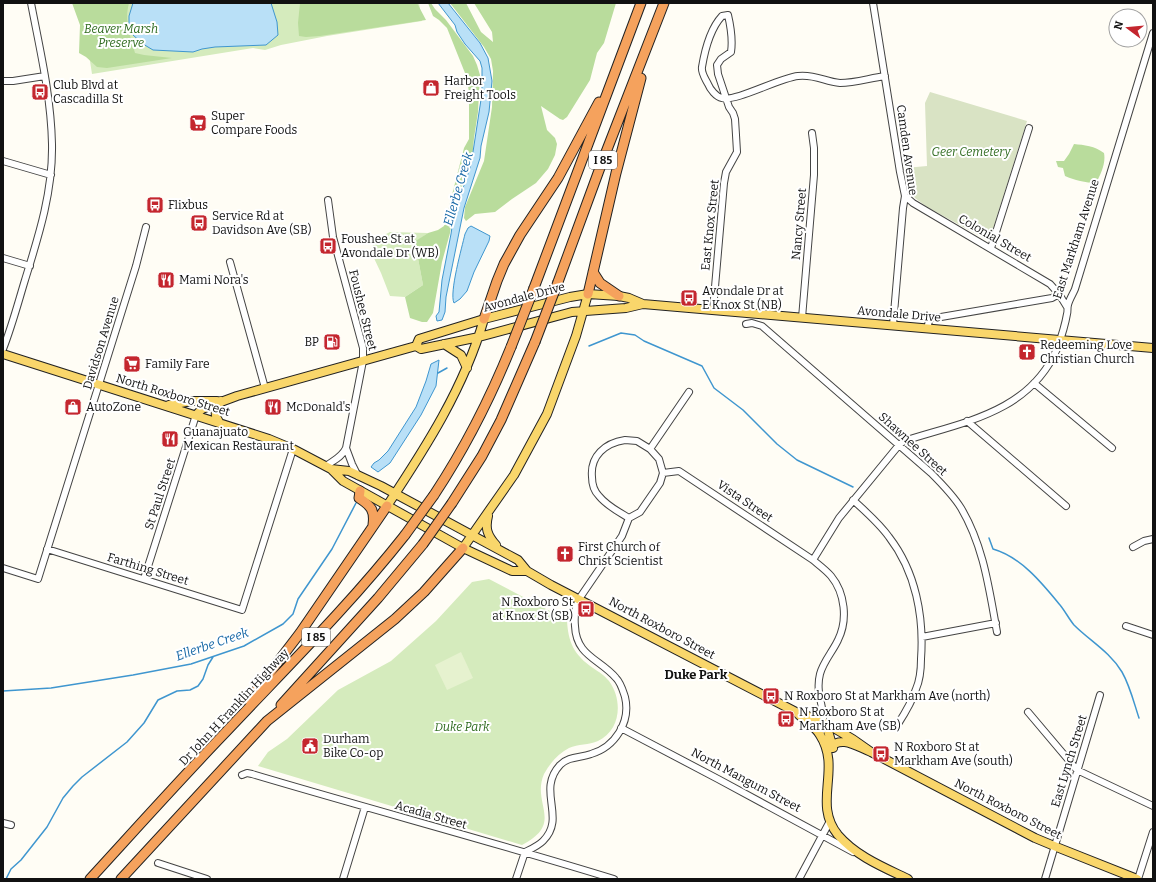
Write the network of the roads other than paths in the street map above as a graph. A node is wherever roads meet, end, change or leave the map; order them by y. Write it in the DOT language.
graph roads {
  1 [pos="31,3"];
  2 [pos="641,3"];
  3 [pos="664,3"];
  4 [pos="873,3"];
  5 [pos="1153,33"];
  6 [pos="650,40"];
  7 [pos="616,68"];
  8 [pos="45,76"];
  9 [pos="885,76"];
  10 [pos="3,81"];
  11 [pos="726,99"];
  12 [pos="1029,128"];
  13 [pos="812,132"];
  14 [pos="3,161"];
  15 [pos="51,175"];
  16 [pos="905,196"];
  17 [pos="328,200"];
  18 [pos="146,227"];
  19 [pos="991,248"];
  20 [pos="3,258"];
  21 [pos="230,262"];
  22 [pos="30,266"];
  23 [pos="594,272"];
  24 [pos="588,294"];
  25 [pos="1059,294"];
  26 [pos="619,296"];
  27 [pos="643,304"];
  28 [pos="1067,307"];
  29 [pos="713,310"];
  30 [pos="584,311"];
  31 [pos="802,318"];
  32 [pos="484,320"];
  33 [pos="746,324"];
  34 [pos="893,326"];
  35 [pos="927,328"];
  36 [pos="479,337"];
  37 [pos="1060,340"];
  38 [pos="444,344"];
  39 [pos="416,346"];
  40 [pos="1153,348"];
  41 [pos="3,349"];
  42 [pos="3,354"];
  43 [pos="363,361"];
  44 [pos="467,368"];
  45 [pos="1034,383"];
  46 [pos="99,385"];
  47 [pos="265,388"];
  48 [pos="689,392"];
  49 [pos="221,401"];
  50 [pos="166,406"];
  51 [pos="196,415"];
  52 [pos="967,421"];
  53 [pos="219,422"];
  54 [pos="899,444"];
  55 [pos="346,448"];
  56 [pos="650,448"];
  57 [pos="1112,448"];
  58 [pos="293,449"];
  59 [pos="329,467"];
  60 [pos="662,473"];
  61 [pos="358,476"];
  62 [pos="360,491"];
  63 [pos="395,494"];
  64 [pos="853,500"];
  65 [pos="388,506"];
  66 [pos="1066,506"];
  67 [pos="489,512"];
  68 [pos="629,518"];
  69 [pos="373,526"];
  70 [pos="473,535"];
  71 [pos="1153,539"];
  72 [pos="1133,547"];
  73 [pos="463,548"];
  74 [pos="47,549"];
  75 [pos="499,549"];
  76 [pos="813,560"];
  77 [pos="3,568"];
  78 [pos="527,571"];
  79 [pos="144,579"];
  80 [pos="580,599"];
  81 [pos="996,623"];
  82 [pos="1126,626"];
  83 [pos="997,632"];
  84 [pos="1153,635"];
  85 [pos="922,637"];
  86 [pos="1100,695"];
  87 [pos="796,712"];
  88 [pos="1028,712"];
  89 [pos="267,721"];
  90 [pos="823,723"];
  91 [pos="898,724"];
  92 [pos="621,728"];
  93 [pos="820,734"];
  94 [pos="222,736"];
  95 [pos="829,746"];
  96 [pos="871,752"];
  97 [pos="1077,770"];
  98 [pos="242,775"];
  99 [pos="1153,806"];
  100 [pos="365,807"];
  101 [pos="830,821"];
  102 [pos="3,823"];
  103 [pos="11,825"];
  104 [pos="1153,832"];
  105 [pos="823,835"];
  106 [pos="1055,847"];
  107 [pos="525,852"];
  108 [pos="860,855"];
  109 [pos="158,863"];
  110 [pos="90,879"];
  111 [pos="121,879"];
  112 [pos="207,879"];
  113 [pos="343,879"];
  114 [pos="516,879"];
  115 [pos="614,879"];
  116 [pos="800,879"];
  117 [pos="908,879"];
  118 [pos="1045,879"];
  119 [pos="1138,879"];
  1 -- 8 [label="street"];
  2 -- 7 [label="highway, I 85"];
  3 -- 6 [label="highway, I 85"];
  4 -- 9 [label="street, Camden Avenue"];
  5 -- 28 [label="street, East Markham Avenue"];
  6 -- 23 [label="highway"];
  6 -- 89 [label="highway, I 85, bridge"];
  7 -- 32 [label="highway"];
  7 -- 94 [label="highway, Dr John H Franklin Highway / I 85, bridge"];
  8 -- 10 [label="street"];
  8 -- 15 [label="street"];
  9 -- 11 [label="street"];
  9 -- 16 [label="street, Camden Avenue"];
  11 -- 11 [label="street, East Knox Street"];
  11 -- 29 [label="street, East Knox Street"];
  12 -- 19 [label="street"];
  13 -- 31 [label="street, Nancy Street"];
  14 -- 15 [label="street"];
  15 -- 22 [label="street"];
  16 -- 19 [label="street, Colonial Street"];
  16 -- 34 [label="street, Camden Avenue"];
  17 -- 43 [label="street, Foushee Street"];
  18 -- 46 [label="street, Davidson Avenue"];
  19 -- 25 [label="street, Colonial Street"];
  20 -- 22 [label="street"];
  21 -- 47 [label="street"];
  22 -- 41 [label="street"];
  23 -- 24 [label="highway"];
  23 -- 26 [label="highway"];
  24 -- 26 [label="main road, Avondale Drive"];
  24 -- 30 [label="main road"];
  24 -- 32 [label="main road, Avondale Drive"];
  25 -- 28 [label="street, Colonial Street"];
  25 -- 35 [label="street"];
  26 -- 27 [label="main road, Avondale Drive"];
  27 -- 29 [label="main road, Avondale Drive"];
  27 -- 30 [label="main road, Avondale Drive"];
  28 -- 37 [label="street, East Markham Avenue"];
  29 -- 31 [label="main road, Avondale Drive"];
  30 -- 36 [label="main road, Avondale Drive"];
  30 -- 67 [label="main road"];
  31 -- 34 [label="main road, Avondale Drive"];
  32 -- 36 [label="main road"];
  32 -- 39 [label="main road, Avondale Drive"];
  33 -- 54 [label="street, Shawnee Street"];
  34 -- 35 [label="main road, Avondale Drive"];
  35 -- 37 [label="main road, Avondale Drive"];
  36 -- 38 [label="main road, Avondale Drive"];
  36 -- 44 [label="main road"];
  37 -- 40 [label="main road, Avondale Drive"];
  37 -- 45 [label="street, East Markham Avenue"];
  38 -- 39 [label="main road, Avondale Drive"];
  38 -- 44 [label="main road"];
  39 -- 43 [label="main road, Avondale Drive"];
  42 -- 46 [label="main road, North Roxboro Street"];
  43 -- 47 [label="main road, Avondale Drive"];
  43 -- 55 [label="street, Foushee Street"];
  44 -- 63 [label="main road"];
  45 -- 52 [label="street, East Markham Avenue"];
  45 -- 57 [label="street"];
  46 -- 50 [label="main road, North Roxboro Street"];
  46 -- 74 [label="street, Davidson Avenue"];
  47 -- 49 [label="main road, Avondale Drive"];
  48 -- 56 [label="street"];
  49 -- 50 [label="main road, Avondale Drive"];
  49 -- 51 [label="main road, Avondale Drive"];
  49 -- 53 [label="main road"];
  50 -- 51 [label="main road, North Roxboro Street"];
  51 -- 53 [label="main road, North Roxboro Street"];
  51 -- 79 [label="street, St Paul Street"];
  52 -- 54 [label="street, East Markham Avenue"];
  52 -- 66 [label="street"];
  53 -- 58 [label="main road, North Roxboro Street"];
  54 -- 64 [label="street, East Markham Avenue"];
  54 -- 81 [label="street, Shawnee Street"];
  55 -- 59 [label="street"];
  55 -- 61 [label="street"];
  56 -- 60 [label="street"];
  56 -- 68 [label="street"];
  58 -- 59 [label="main road, North Roxboro Street"];
  58 -- 79 [label="street, Farthing Street"];
  59 -- 61 [label="main road, North Roxboro Street"];
  59 -- 62 [label="main road, North Roxboro Street"];
  60 -- 68 [label="street"];
  60 -- 76 [label="street, Vista Street"];
  61 -- 63 [label="main road, North Roxboro Street"];
  62 -- 65 [label="main road, North Roxboro Street"];
  62 -- 69 [label="highway"];
  63 -- 65 [label="main road"];
  63 -- 70 [label="main road, North Roxboro Street"];
  64 -- 76 [label="street, East Markham Avenue"];
  64 -- 85 [label="street"];
  65 -- 69 [label="highway"];
  65 -- 73 [label="main road, North Roxboro Street"];
  67 -- 70 [label="main road"];
  67 -- 75 [label="main road"];
  68 -- 80 [label="street"];
  69 -- 94 [label="highway"];
  70 -- 73 [label="main road"];
  70 -- 75 [label="main road, North Roxboro Street"];
  71 -- 72 [label="street"];
  73 -- 78 [label="main road, North Roxboro Street"];
  73 -- 89 [label="highway"];
  74 -- 77 [label="street, Davidson Avenue"];
  74 -- 79 [label="street, Farthing Street"];
  75 -- 78 [label="main road, North Roxboro Street"];
  76 -- 90 [label="street"];
  78 -- 80 [label="main road, North Roxboro Street"];
  80 -- 87 [label="main road, North Roxboro Street"];
  80 -- 92 [label="street"];
  81 -- 83 [label="street, Shawnee Street"];
  81 -- 85 [label="street"];
  82 -- 84 [label="street"];
  85 -- 91 [label="street"];
  86 -- 97 [label="street, East Lynch Street"];
  87 -- 90 [label="main road, North Roxboro Street"];
  87 -- 93 [label="main road"];
  88 -- 97 [label="street"];
  89 -- 111 [label="highway, I 85"];
  90 -- 93 [label="street"];
  90 -- 95 [label="main road"];
  90 -- 96 [label="main road, North Roxboro Street"];
  92 -- 105 [label="street, North Mangum Street"];
  92 -- 107 [label="street"];
  93 -- 95 [label="main road"];
  94 -- 110 [label="highway, Dr John H Franklin Highway / I 85"];
  95 -- 96 [label="main road, North Roxboro Street"];
  95 -- 101 [label="main road"];
  96 -- 106 [label="main road, North Roxboro Street"];
  97 -- 99 [label="street"];
  97 -- 106 [label="street, East Lynch Street"];
  98 -- 100 [label="street, Acadia Street"];
  100 -- 107 [label="street, Acadia Street"];
  100 -- 113 [label="street"];
  101 -- 105 [label="street"];
  101 -- 108 [label="main road, North Mangum Street"];
  102 -- 103 [label="street"];
  104 -- 119 [label="street"];
  105 -- 108 [label="street, North Mangum Street"];
  105 -- 116 [label="street"];
  106 -- 118 [label="street, East Lynch Street"];
  106 -- 119 [label="main road, North Roxboro Street"];
  107 -- 114 [label="street"];
  107 -- 115 [label="street, Acadia Street"];
  108 -- 117 [label="main road, North Mangum Street"];
  109 -- 112 [label="street"];
}
